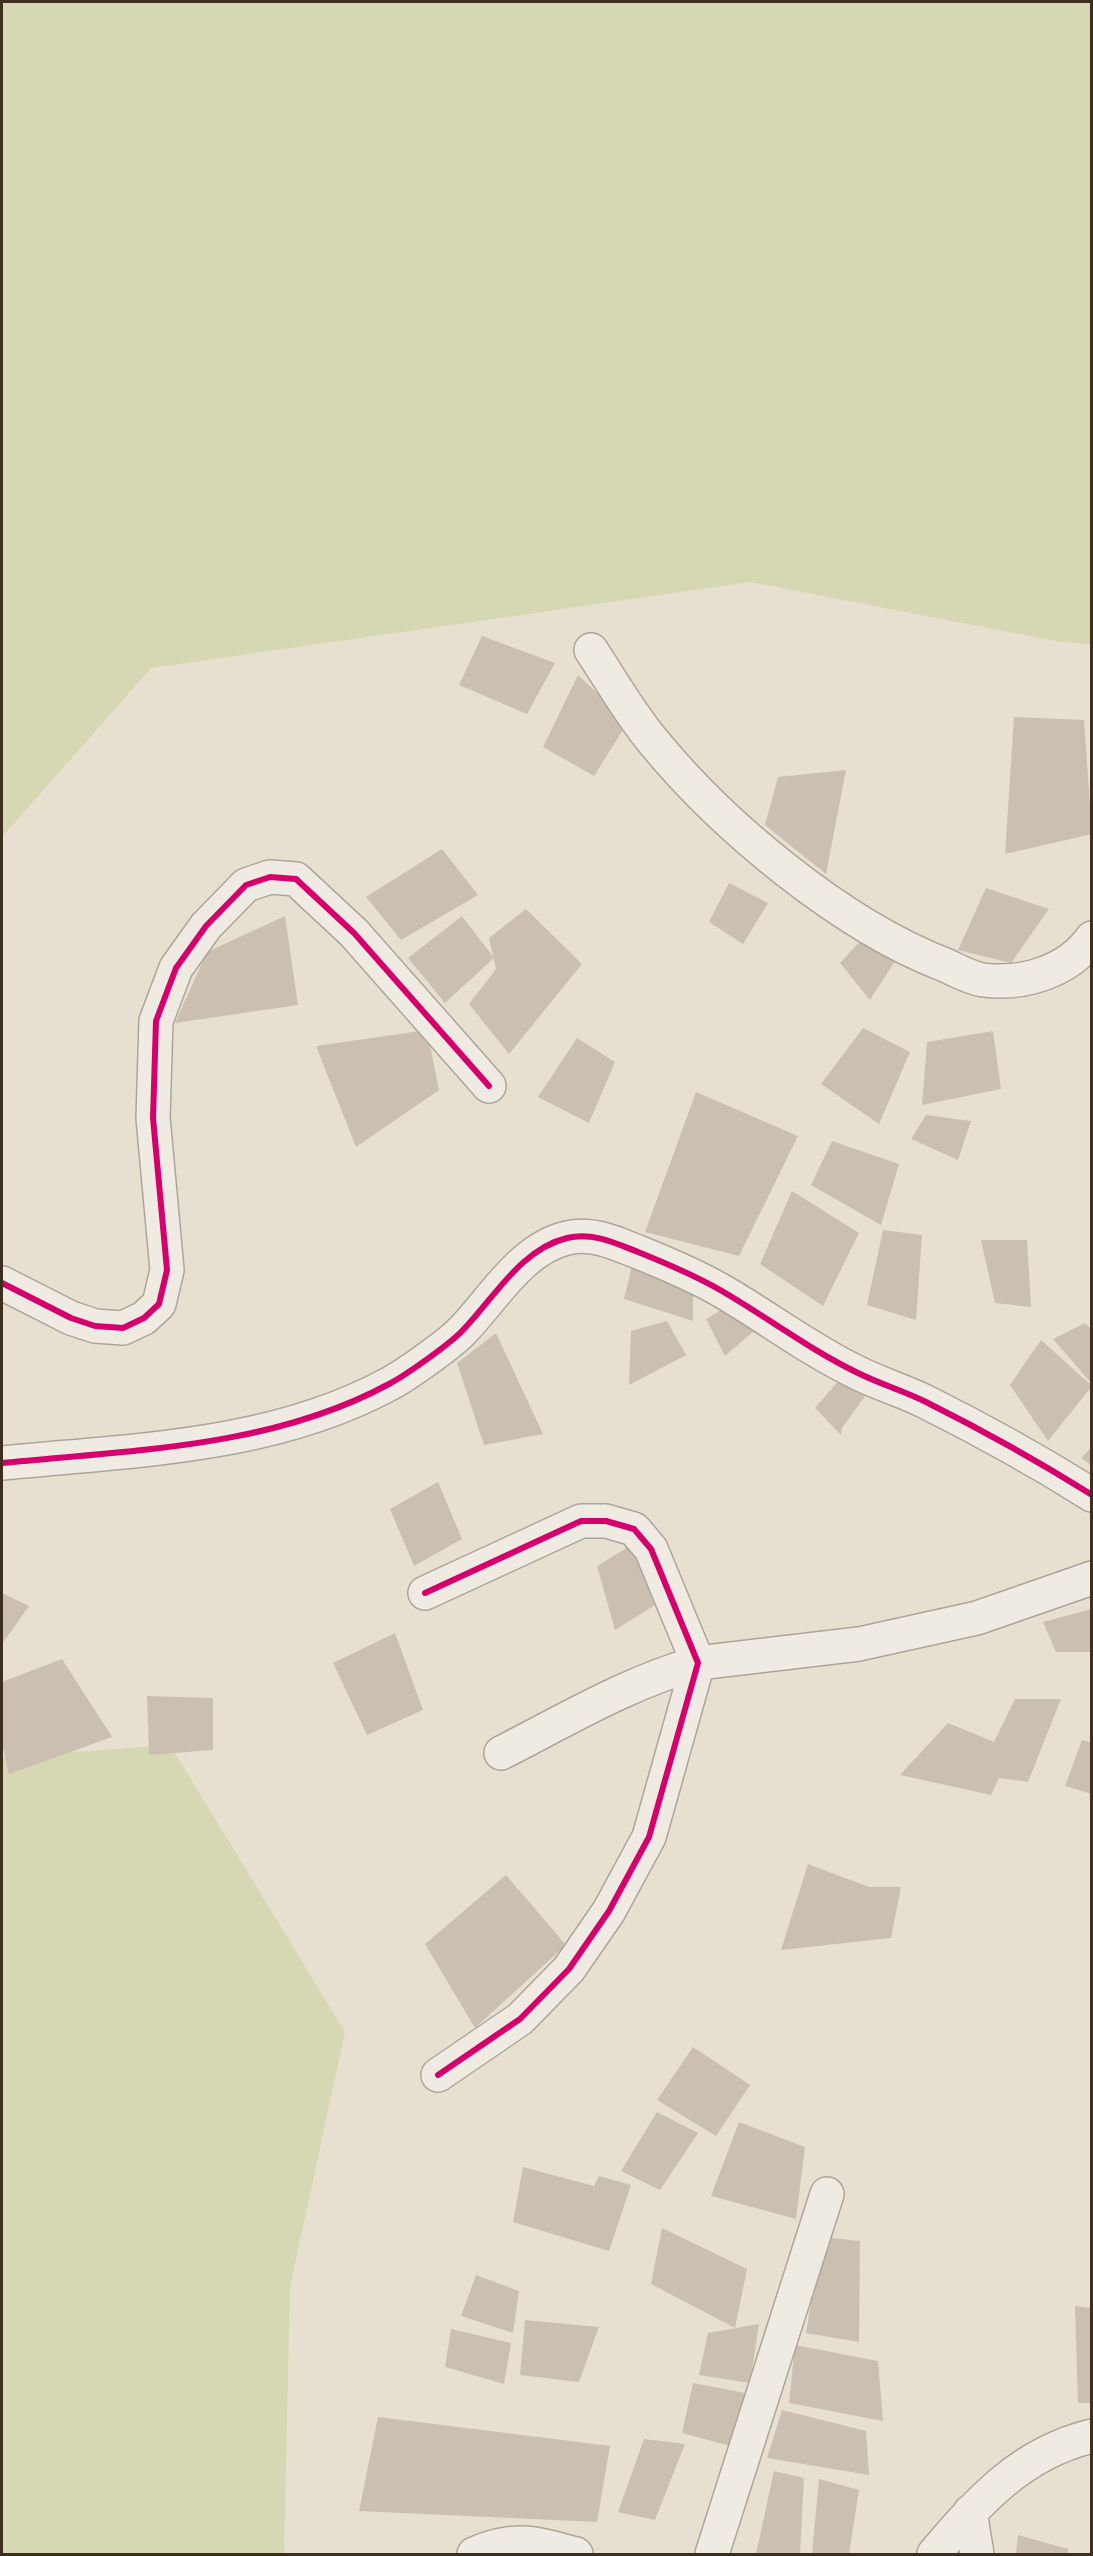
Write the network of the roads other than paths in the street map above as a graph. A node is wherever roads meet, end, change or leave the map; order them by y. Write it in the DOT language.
graph roads {
  1 [pos="591,650"];
  2 [pos="1092,938"];
  3 [pos="489,1086"];
  4 [pos="2,1283"];
  5 [pos="2,1463"];
  6 [pos="1092,1495"];
  7 [pos="1092,1578"];
  8 [pos="425,1593"];
  9 [pos="698,1663"];
  10 [pos="501,1753"];
  11 [pos="438,2075"];
  12 [pos="827,2194"];
  13 [pos="1092,2436"];
  14 [pos="970,2512"];
  15 [pos="474,2554"];
  16 [pos="576,2554"];
  17 [pos="712,2554"];
  18 [pos="934,2554"];
  19 [pos="977,2554"];
  1 -- 2 [label="street"];
  3 -- 4 [label="street"];
  5 -- 6 [label="street"];
  7 -- 9 [label="street"];
  8 -- 9 [label="street"];
  9 -- 10 [label="street"];
  9 -- 11 [label="street"];
  12 -- 17 [label="street"];
  13 -- 14 [label="street"];
  14 -- 18 [label="street"];
  14 -- 19 [label="street"];
  15 -- 16 [label="street"];
}
